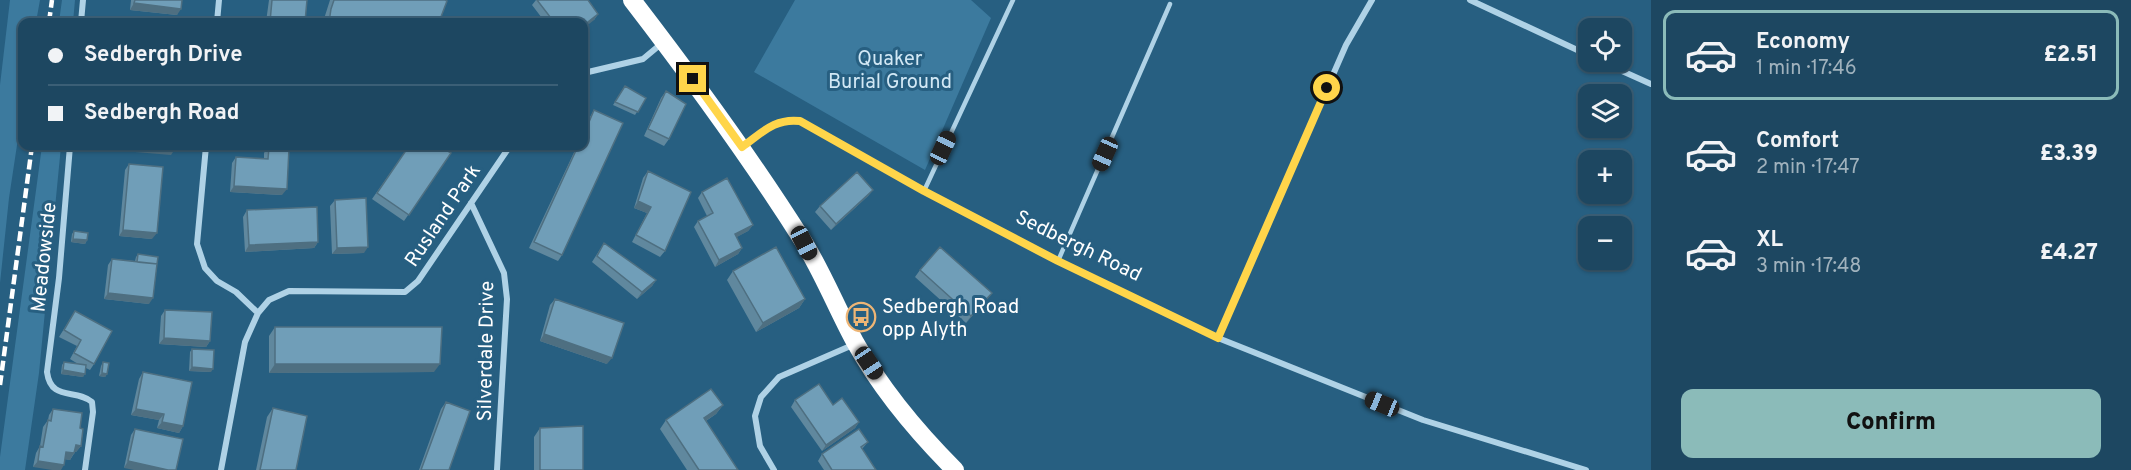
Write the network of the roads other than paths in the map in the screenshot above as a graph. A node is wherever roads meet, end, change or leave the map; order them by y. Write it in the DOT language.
graph roads {
  1 [pos="83,0"];
  2 [pos="219,0"];
  3 [pos="632,0"];
  4 [pos="1013,0"];
  5 [pos="1372,0"];
  6 [pos="1470,0"];
  7 [pos="1170,4"];
  8 [pos="81,18"];
  9 [pos="218,18"];
  10 [pos="664,42"];
  11 [pos="1578,50"];
  12 [pos="588,72"];
  13 [pos="1624,72"];
  14 [pos="1651,84"];
  15 [pos="742,147"];
  16 [pos="70,150"];
  17 [pos="206,150"];
  18 [pos="507,150"];
  19 [pos="924,191"];
  20 [pos="471,203"];
  21 [pos="1058,261"];
  22 [pos="258,313"];
  23 [pos="1218,338"];
  24 [pos="856,344"];
  25 [pos="85,470"];
  26 [pos="221,470"];
  27 [pos="497,470"];
  28 [pos="774,470"];
  29 [pos="955,470"];
  30 [pos="1586,470"];
  1 -- 8 [label="street"];
  2 -- 9 [label="street"];
  3 -- 10 [label="highway"];
  4 -- 19 [label="lane"];
  5 -- 23 [label="street"];
  6 -- 11 [label="street"];
  7 -- 21 [label="lane"];
  10 -- 12 [label="street"];
  10 -- 15 [label="highway"];
  13 -- 14 [label="street"];
  15 -- 19 [label="street, Sedbergh Road"];
  15 -- 24 [label="highway"];
  16 -- 25 [label="street, Meadowside"];
  17 -- 22 [label="street"];
  18 -- 20 [label="street, Rusland Park"];
  19 -- 21 [label="street, Sedbergh Road"];
  20 -- 22 [label="street, Rusland Park"];
  20 -- 27 [label="street, Silverdale Drive"];
  21 -- 23 [label="street, Sedbergh Road"];
  22 -- 26 [label="street, Rusland Park"];
  23 -- 30 [label="street, Sedbergh Road"];
  24 -- 28 [label="street"];
  24 -- 29 [label="highway"];
}
